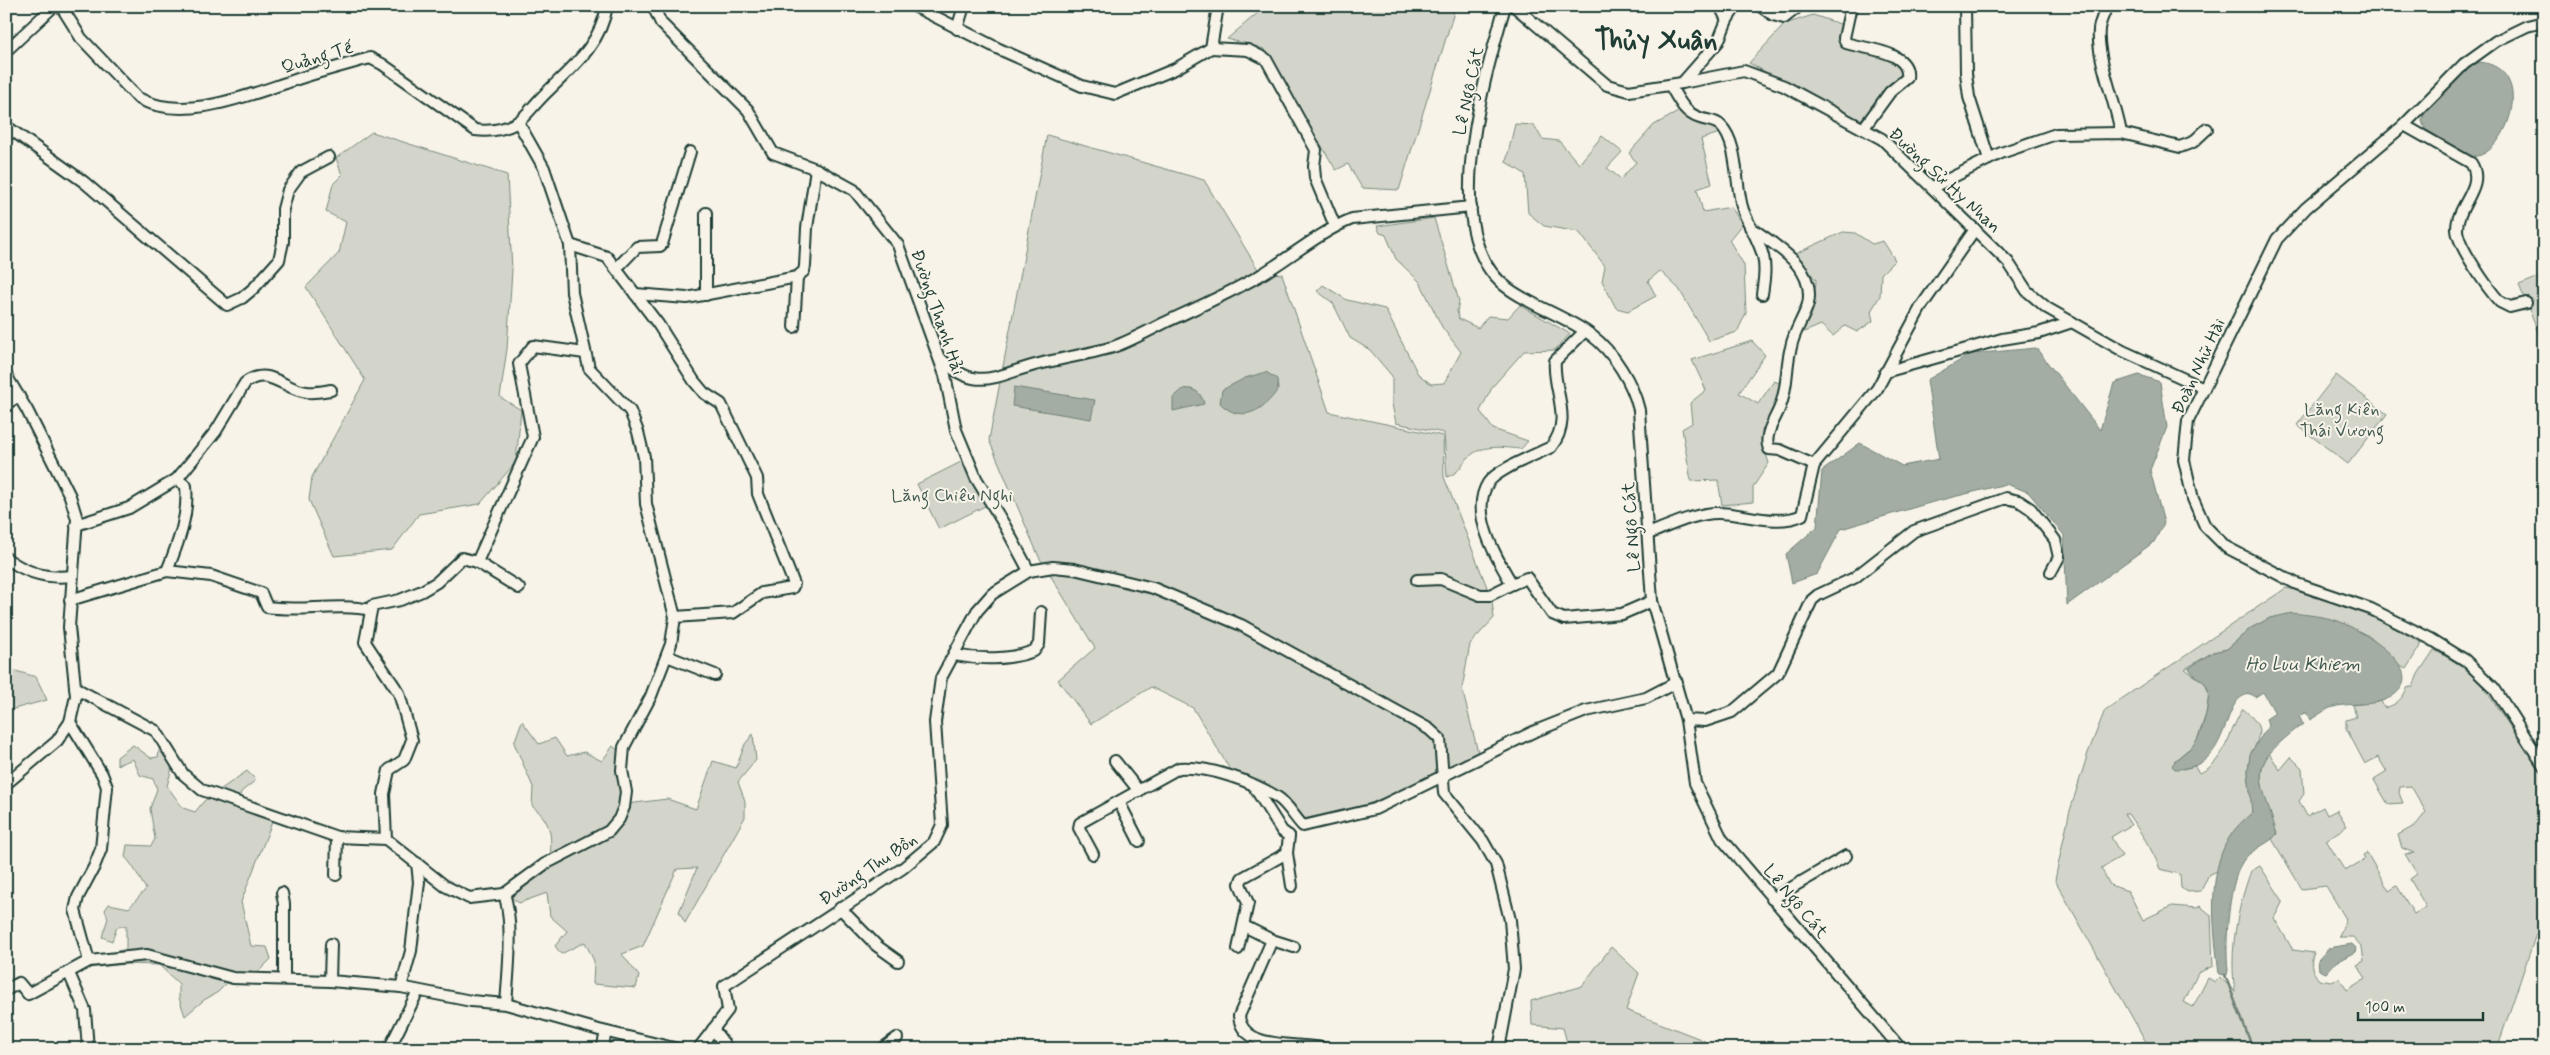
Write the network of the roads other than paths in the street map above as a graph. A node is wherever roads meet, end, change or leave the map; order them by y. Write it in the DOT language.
graph roads {
  1 [pos="54,6"];
  2 [pos="61,6"];
  3 [pos="607,6"];
  4 [pos="653,6"];
  5 [pos="914,6"];
  6 [pos="964,6"];
  7 [pos="1218,6"];
  8 [pos="1506,6"];
  9 [pos="1514,6"];
  10 [pos="1720,6"];
  11 [pos="1736,6"];
  12 [pos="1760,6"];
  13 [pos="1799,6"];
  14 [pos="1851,6"];
  15 [pos="1965,6"];
  16 [pos="2104,8"];
  17 [pos="1727,20"];
  18 [pos="2544,22"];
  19 [pos="957,29"];
  20 [pos="1210,48"];
  21 [pos="6,51"];
  22 [pos="1682,83"];
  23 [pos="1670,85"];
  24 [pos="518,122"];
  25 [pos="2404,125"];
  26 [pos="6,126"];
  27 [pos="1863,129"];
  28 [pos="2207,129"];
  29 [pos="2121,133"];
  30 [pos="690,152"];
  31 [pos="330,158"];
  32 [pos="1989,159"];
  33 [pos="816,169"];
  34 [pos="1933,187"];
  35 [pos="1471,207"];
  36 [pos="706,213"];
  37 [pos="1335,226"];
  38 [pos="1750,227"];
  39 [pos="1975,229"];
  40 [pos="570,245"];
  41 [pos="616,269"];
  42 [pos="797,277"];
  43 [pos="635,294"];
  44 [pos="1762,294"];
  45 [pos="706,295"];
  46 [pos="2526,303"];
  47 [pos="2072,322"];
  48 [pos="794,327"];
  49 [pos="1585,332"];
  50 [pos="585,353"];
  51 [pos="938,355"];
  52 [pos="1885,372"];
  53 [pos="6,375"];
  54 [pos="2204,388"];
  55 [pos="331,390"];
  56 [pos="19,396"];
  57 [pos="6,404"];
  58 [pos="1814,465"];
  59 [pos="178,479"];
  60 [pos="76,526"];
  61 [pos="1648,534"];
  62 [pos="6,558"];
  63 [pos="477,562"];
  64 [pos="167,571"];
  65 [pos="1029,571"];
  66 [pos="2050,572"];
  67 [pos="72,576"];
  68 [pos="1417,580"];
  69 [pos="1512,584"];
  70 [pos="519,588"];
  71 [pos="70,600"];
  72 [pos="1652,601"];
  73 [pos="371,610"];
  74 [pos="1042,612"];
  75 [pos="675,617"];
  76 [pos="954,655"];
  77 [pos="667,656"];
  78 [pos="715,675"];
  79 [pos="1677,682"];
  80 [pos="75,688"];
  81 [pos="1686,720"];
  82 [pos="70,722"];
  83 [pos="1115,761"];
  84 [pos="2544,766"];
  85 [pos="1442,778"];
  86 [pos="6,784"];
  87 [pos="1255,787"];
  88 [pos="1138,790"];
  89 [pos="1119,802"];
  90 [pos="1302,826"];
  91 [pos="1289,836"];
  92 [pos="337,837"];
  93 [pos="386,839"];
  94 [pos="1139,842"];
  95 [pos="1287,853"];
  96 [pos="1093,854"];
  97 [pos="1846,856"];
  98 [pos="417,863"];
  99 [pos="336,875"];
  100 [pos="1292,886"];
  101 [pos="282,893"];
  102 [pos="504,894"];
  103 [pos="1772,899"];
  104 [pos="840,908"];
  105 [pos="1244,926"];
  106 [pos="1272,940"];
  107 [pos="331,944"];
  108 [pos="1294,947"];
  109 [pos="1238,949"];
  110 [pos="89,961"];
  111 [pos="898,961"];
  112 [pos="69,973"];
  113 [pos="284,979"];
  114 [pos="330,981"];
  115 [pos="401,987"];
  116 [pos="6,990"];
  117 [pos="418,991"];
  118 [pos="506,1004"];
  119 [pos="713,1029"];
  120 [pos="606,1032"];
  121 [pos="897,1038"];
  122 [pos="1290,1048"];
  123 [pos="88,1049"];
  124 [pos="390,1049"];
  125 [pos="602,1049"];
  126 [pos="678,1049"];
  127 [pos="698,1049"];
  128 [pos="728,1049"];
  129 [pos="882,1049"];
  130 [pos="1326,1049"];
  131 [pos="1499,1049"];
  132 [pos="1901,1049"];
  1 -- 21 [label="street"];
  2 -- 24 [label="street, Quảng Tế"];
  3 -- 24 [label="street, Quảng Tế"];
  4 -- 33 [label="street, Đường Thanh Hải"];
  5 -- 19 [label="street"];
  6 -- 19 [label="street"];
  7 -- 20 [label="street"];
  8 -- 35 [label="street, Lê Ngô Cát"];
  9 -- 23 [label="street, Đường Sử Hy Nhan"];
  10 -- 17 [label="street"];
  11 -- 17 [label="street"];
  12 -- 13 [label="street"];
  14 -- 27 [label="street"];
  15 -- 32 [label="street"];
  16 -- 29 [label="street"];
  17 -- 22 [label="street"];
  18 -- 25 [label="street, Đoàn Nhữ Hài"];
  19 -- 20 [label="street"];
  20 -- 37 [label="street"];
  22 -- 23 [label="street, Đường Sử Hy Nhan"];
  22 -- 27 [label="street, Đường Sử Hy Nhan"];
  23 -- 38 [label="street"];
  24 -- 40 [label="street"];
  25 -- 46 [label="street"];
  25 -- 54 [label="street, Đoàn Nhữ Hài"];
  26 -- 31 [label="street"];
  27 -- 34 [label="street, Đường Sử Hy Nhan"];
  28 -- 29 [label="street"];
  29 -- 32 [label="street"];
  30 -- 41 [label="street"];
  32 -- 34 [label="street"];
  33 -- 42 [label="street"];
  33 -- 51 [label="street, Đường Thanh Hải"];
  34 -- 39 [label="street, Đường Sử Hy Nhan"];
  35 -- 37 [label="street"];
  35 -- 49 [label="street, Lê Ngô Cát"];
  36 -- 45 [label="street"];
  37 -- 51 [label="street"];
  38 -- 44 [label="street"];
  38 -- 58 [label="street"];
  39 -- 47 [label="street, Đường Sử Hy Nhan"];
  39 -- 52 [label="street"];
  40 -- 41 [label="street"];
  40 -- 50 [label="street"];
  41 -- 43 [label="street"];
  42 -- 45 [label="street"];
  42 -- 48 [label="street"];
  43 -- 45 [label="street"];
  43 -- 75 [label="street"];
  47 -- 52 [label="street"];
  47 -- 54 [label="street, Đường Sử Hy Nhan"];
  49 -- 61 [label="street, Lê Ngô Cát"];
  49 -- 69 [label="street"];
  50 -- 63 [label="street"];
  50 -- 75 [label="street"];
  51 -- 65 [label="street, Đường Thanh Hải"];
  52 -- 58 [label="street"];
  53 -- 56 [label="street"];
  54 -- 84 [label="street, Đoàn Nhữ Hài"];
  55 -- 59 [label="street"];
  56 -- 57 [label="street"];
  56 -- 60 [label="street"];
  58 -- 61 [label="street"];
  59 -- 60 [label="street"];
  59 -- 64 [label="street"];
  60 -- 67 [label="street"];
  61 -- 72 [label="street, Lê Ngô Cát"];
  62 -- 67 [label="street"];
  63 -- 70 [label="street"];
  63 -- 73 [label="street"];
  64 -- 71 [label="street"];
  64 -- 73 [label="street"];
  65 -- 76 [label="street, Đường Thu Bồn"];
  65 -- 85 [label="street"];
  66 -- 81 [label="street"];
  67 -- 71 [label="street"];
  68 -- 69 [label="street"];
  69 -- 72 [label="street"];
  71 -- 80 [label="street"];
  72 -- 79 [label="street, Lê Ngô Cát"];
  73 -- 93 [label="street"];
  74 -- 76 [label="street"];
  75 -- 77 [label="street"];
  76 -- 104 [label="street, Đường Thu Bồn"];
  77 -- 78 [label="street"];
  77 -- 102 [label="street"];
  79 -- 81 [label="street, Lê Ngô Cát"];
  79 -- 85 [label="street"];
  80 -- 82 [label="street"];
  80 -- 92 [label="street"];
  81 -- 103 [label="street, Lê Ngô Cát"];
  82 -- 86 [label="street"];
  82 -- 110 [label="street"];
  83 -- 88 [label="street"];
  85 -- 90 [label="street"];
  85 -- 131 [label="street"];
  87 -- 88 [label="street"];
  87 -- 90 [label="street"];
  87 -- 91 [label="street"];
  88 -- 89 [label="street"];
  89 -- 94 [label="street"];
  89 -- 96 [label="street"];
  90 -- 91 [label="street"];
  91 -- 95 [label="street"];
  92 -- 93 [label="street"];
  92 -- 99 [label="street"];
  93 -- 98 [label="street"];
  95 -- 100 [label="street"];
  95 -- 105 [label="street"];
  97 -- 103 [label="street"];
  98 -- 102 [label="street"];
  98 -- 115 [label="street"];
  101 -- 113 [label="street"];
  102 -- 118 [label="street"];
  103 -- 132 [label="street, Lê Ngô Cát"];
  104 -- 111 [label="street"];
  104 -- 119 [label="street, Đường Thu Bồn"];
  105 -- 106 [label="street"];
  105 -- 109 [label="street"];
  106 -- 108 [label="street"];
  106 -- 122 [label="street"];
  107 -- 114 [label="street"];
  110 -- 112 [label="street"];
  110 -- 113 [label="street"];
  112 -- 116 [label="street"];
  112 -- 123 [label="street"];
  113 -- 114 [label="street"];
  114 -- 115 [label="street"];
  115 -- 117 [label="street"];
  117 -- 118 [label="street"];
  117 -- 124 [label="street"];
  118 -- 120 [label="street"];
  119 -- 127 [label="street, Đường Thu Bồn"];
  119 -- 128 [label="street"];
  120 -- 125 [label="street"];
  120 -- 126 [label="street"];
  121 -- 129 [label="street"];
  122 -- 130 [label="street"];
}
